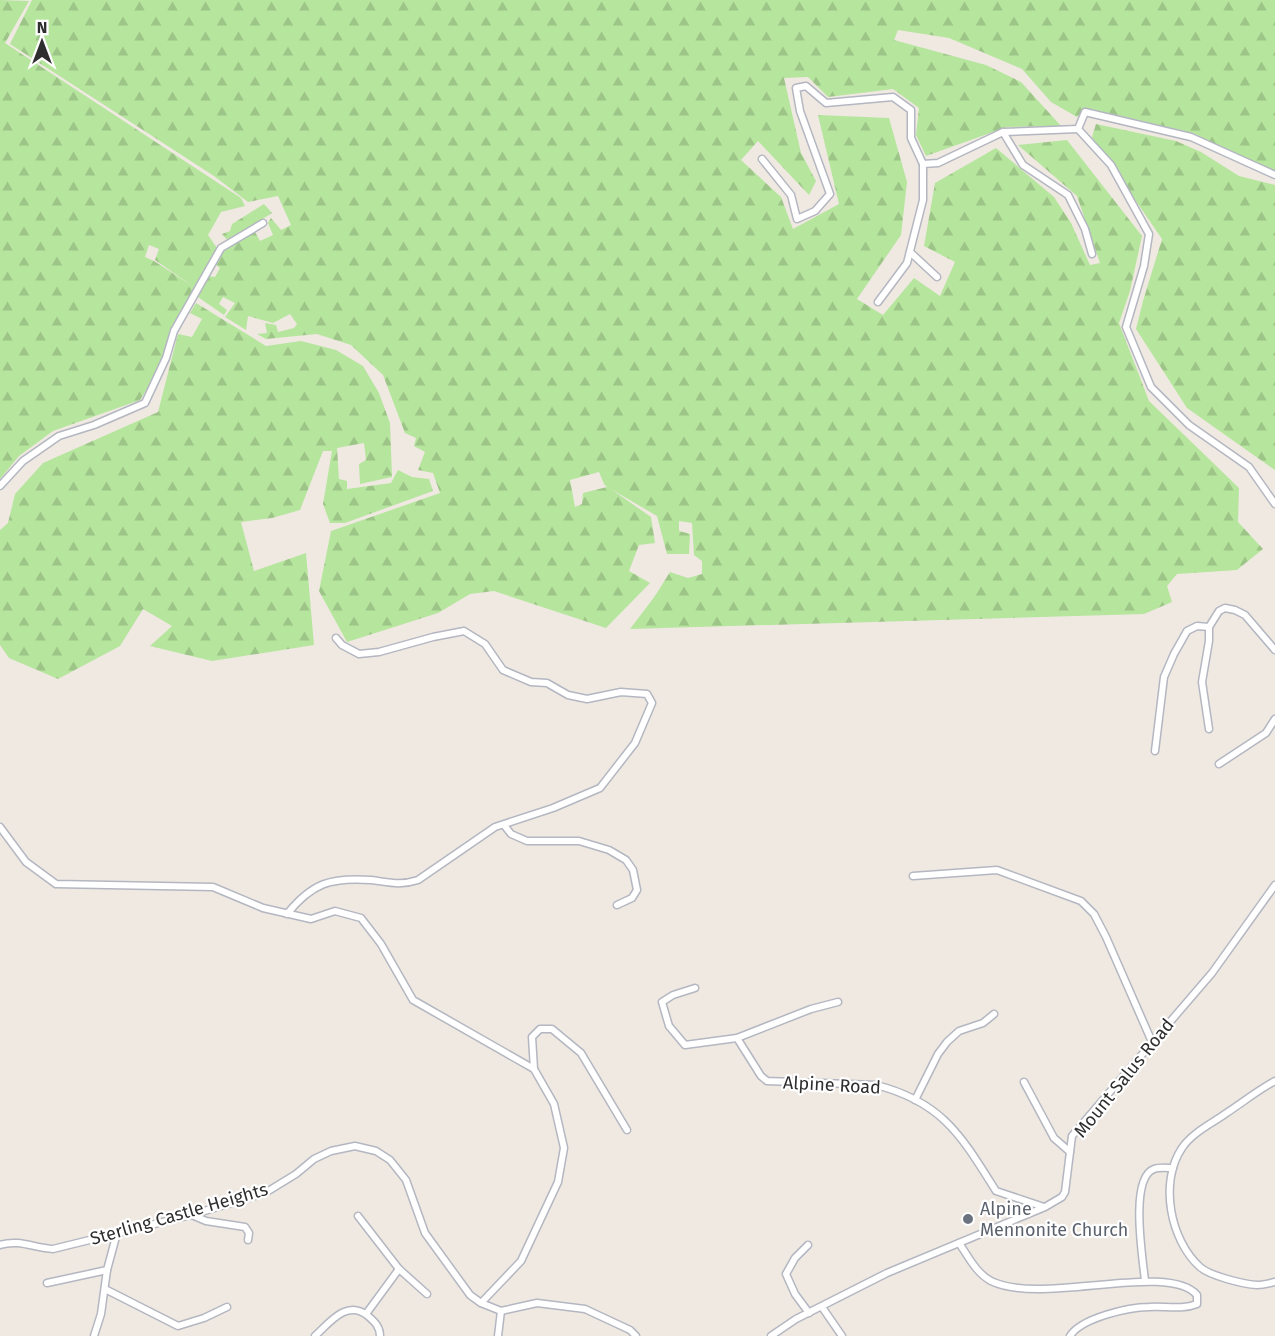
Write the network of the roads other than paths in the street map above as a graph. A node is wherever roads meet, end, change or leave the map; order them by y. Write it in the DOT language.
graph roads {
  1 [pos="1078,129"];
  2 [pos="1003,132"];
  3 [pos="762,159"];
  4 [pos="923,164"];
  5 [pos="1275,176"];
  6 [pos="263,223"];
  7 [pos="909,252"];
  8 [pos="1092,254"];
  9 [pos="937,278"];
  10 [pos="878,302"];
  11 [pos="0,486"];
  12 [pos="1275,504"];
  13 [pos="1209,627"];
  14 [pos="336,638"];
  15 [pos="1275,650"];
  16 [pos="1275,719"];
  17 [pos="1209,729"];
  18 [pos="1155,751"];
  19 [pos="1219,764"];
  20 [pos="504,825"];
  21 [pos="0,827"];
  22 [pos="913,876"];
  23 [pos="1275,885"];
  24 [pos="617,905"];
  25 [pos="287,914"];
  26 [pos="695,988"];
  27 [pos="838,1002"];
  28 [pos="994,1014"];
  29 [pos="736,1038"];
  30 [pos="1152,1042"];
  31 [pos="534,1069"];
  32 [pos="1275,1081"];
  33 [pos="1024,1083"];
  34 [pos="915,1100"];
  35 [pos="627,1130"];
  36 [pos="1070,1152"];
  37 [pos="1173,1168"];
  38 [pos="1045,1207"];
  39 [pos="191,1215"];
  40 [pos="358,1216"];
  41 [pos="117,1233"];
  42 [pos="248,1240"];
  43 [pos="959,1243"];
  44 [pos="0,1245"];
  45 [pos="808,1245"];
  46 [pos="399,1269"];
  47 [pos="108,1270"];
  48 [pos="1145,1281"];
  49 [pos="1275,1282"];
  50 [pos="47,1283"];
  51 [pos="105,1289"];
  52 [pos="427,1294"];
  53 [pos="481,1303"];
  54 [pos="227,1307"];
  55 [pos="822,1307"];
  56 [pos="501,1311"];
  57 [pos="809,1313"];
  58 [pos="366,1314"];
  59 [pos="93,1336"];
  60 [pos="315,1336"];
  61 [pos="380,1336"];
  62 [pos="498,1336"];
  63 [pos="636,1336"];
  64 [pos="771,1336"];
  65 [pos="842,1336"];
  66 [pos="1070,1336"];
  1 -- 2 [label="street"];
  1 -- 5 [label="street"];
  1 -- 12 [label="street"];
  2 -- 4 [label="street"];
  2 -- 8 [label="street"];
  3 -- 4 [label="street"];
  4 -- 7 [label="street"];
  6 -- 11 [label="street"];
  7 -- 9 [label="street"];
  7 -- 10 [label="street"];
  13 -- 15 [label="street"];
  13 -- 17 [label="street"];
  13 -- 18 [label="street"];
  14 -- 20 [label="street"];
  16 -- 19 [label="street"];
  20 -- 24 [label="street"];
  20 -- 25 [label="street"];
  21 -- 25 [label="street"];
  22 -- 30 [label="street"];
  23 -- 30 [label="street, Mount Salus Road"];
  25 -- 31 [label="street"];
  26 -- 29 [label="street"];
  27 -- 29 [label="street"];
  28 -- 34 [label="street"];
  29 -- 34 [label="street, Alpine Road"];
  30 -- 36 [label="street, Mount Salus Road"];
  31 -- 35 [label="street"];
  31 -- 53 [label="street"];
  32 -- 37 [label="street"];
  33 -- 36 [label="street"];
  34 -- 38 [label="street, Alpine Road"];
  36 -- 38 [label="street, Mount Salus Road"];
  37 -- 48 [label="street"];
  37 -- 49 [label="street"];
  38 -- 43 [label="street, Mount Salus Road"];
  39 -- 41 [label="street, Sterling Castle Heights"];
  39 -- 42 [label="street"];
  39 -- 53 [label="street, Sterling Castle Heights"];
  40 -- 46 [label="street"];
  41 -- 44 [label="street, Sterling Castle Heights"];
  41 -- 47 [label="street"];
  43 -- 48 [label="street"];
  43 -- 55 [label="street, Mount Salus Road"];
  45 -- 57 [label="street"];
  46 -- 52 [label="street"];
  46 -- 58 [label="street"];
  47 -- 50 [label="street"];
  47 -- 51 [label="street"];
  48 -- 66 [label="street"];
  51 -- 54 [label="street"];
  51 -- 59 [label="street"];
  53 -- 56 [label="street"];
  55 -- 57 [label="street, Mount Salus Road"];
  55 -- 65 [label="street"];
  56 -- 62 [label="street"];
  56 -- 63 [label="street"];
  57 -- 64 [label="street, Mount Salus Road"];
  58 -- 60 [label="street"];
  58 -- 61 [label="street"];
}
